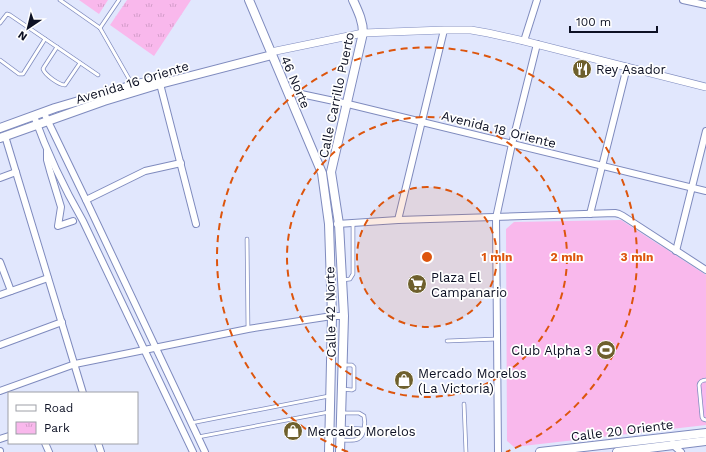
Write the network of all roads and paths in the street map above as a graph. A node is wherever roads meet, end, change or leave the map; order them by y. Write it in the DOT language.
graph roads {
  1 [pos="60,0"];
  2 [pos="119,0"];
  3 [pos="249,0"];
  4 [pos="353,0"];
  5 [pos="537,0"];
  6 [pos="683,0"];
  7 [pos="694,1"];
  8 [pos="706,6"];
  9 [pos="0,23"];
  10 [pos="100,28"];
  11 [pos="444,30"];
  12 [pos="363,33"];
  13 [pos="45,39"];
  14 [pos="524,41"];
  15 [pos="537,44"];
  16 [pos="57,47"];
  17 [pos="272,54"];
  18 [pos="0,60"];
  19 [pos="80,63"];
  20 [pos="627,67"];
  21 [pos="98,75"];
  22 [pos="159,81"];
  23 [pos="133,85"];
  24 [pos="706,87"];
  25 [pos="287,91"];
  26 [pos="348,104"];
  27 [pos="44,113"];
  28 [pos="35,120"];
  29 [pos="48,121"];
  30 [pos="422,122"];
  31 [pos="0,128"];
  32 [pos="706,131"];
  33 [pos="3,137"];
  34 [pos="512,144"];
  35 [pos="47,149"];
  36 [pos="180,163"];
  37 [pos="602,166"];
  38 [pos="16,172"];
  39 [pos="331,172"];
  40 [pos="322,173"];
  41 [pos="0,178"];
  42 [pos="692,187"];
  43 [pos="706,191"];
  44 [pos="86,200"];
  45 [pos="73,203"];
  46 [pos="61,207"];
  47 [pos="590,214"];
  48 [pos="496,218"];
  49 [pos="398,220"];
  50 [pos="73,221"];
  51 [pos="353,223"];
  52 [pos="196,224"];
  53 [pos="329,224"];
  54 [pos="339,224"];
  55 [pos="247,239"];
  56 [pos="676,252"];
  57 [pos="0,262"];
  58 [pos="706,270"];
  59 [pos="48,278"];
  60 [pos="342,280"];
  61 [pos="10,291"];
  62 [pos="0,295"];
  63 [pos="332,316"];
  64 [pos="344,316"];
  65 [pos="62,322"];
  66 [pos="248,329"];
  67 [pos="497,339"];
  68 [pos="447,341"];
  69 [pos="0,345"];
  70 [pos="156,348"];
  71 [pos="145,350"];
  72 [pos="75,364"];
  73 [pos="343,365"];
  74 [pos="706,380"];
  75 [pos="342,390"];
  76 [pos="0,392"];
  77 [pos="83,392"];
  78 [pos="331,396"];
  79 [pos="464,404"];
  80 [pos="185,410"];
  81 [pos="330,412"];
  82 [pos="175,413"];
  83 [pos="341,413"];
  84 [pos="706,420"];
  85 [pos="191,423"];
  86 [pos="341,428"];
  87 [pos="364,429"];
  88 [pos="706,433"];
  89 [pos="198,437"];
  90 [pos="340,440"];
  91 [pos="672,441"];
  92 [pos="706,441"];
  93 [pos="557,451"];
  94 [pos="193,452"];
  95 [pos="204,452"];
  96 [pos="329,452"];
  97 [pos="340,452"];
  98 [pos="466,452"];
  99 [pos="498,452"];
  100 [pos="540,452"];
  101 [pos="617,452"];
  102 [pos="681,452"];
  1 -- 10 [label="lane"];
  2 -- 10 [label="lane"];
  3 -- 17 [label="main road, 46 Norte"];
  4 -- 12 [label="main road, Calle Carrillo Puerto"];
  5 -- 14 [label="street"];
  6 -- 7 [label="street"];
  7 -- 8 [label="street"];
  9 -- 13 [label="lane"];
  10 -- 23 [label="lane"];
  11 -- 12 [label="street"];
  11 -- 14 [label="street"];
  11 -- 30 [label="street"];
  12 -- 17 [label="street"];
  12 -- 26 [label="main road, Calle Carrillo Puerto"];
  13 -- 16 [label="lane"];
  13 -- 18 [label="lane"];
  14 -- 15 [label="street"];
  15 -- 20 [label="street"];
  15 -- 34 [label="street"];
  16 -- 19 [label="lane"];
  16 -- 19 [label="lane"];
  17 -- 22 [label="main road, Avenida 16 Oriente"];
  17 -- 25 [label="main road, 46 Norte"];
  19 -- 21 [label="lane"];
  20 -- 24 [label="street"];
  20 -- 37 [label="street"];
  22 -- 23 [label="main road, Avenida 16 Oriente"];
  22 -- 29 [label="main road, Avenida 16 Oriente"];
  22 -- 36 [label="street"];
  23 -- 27 [label="main road, Avenida 16 Oriente"];
  25 -- 26 [label="street, Avenida 18 Oriente"];
  25 -- 40 [label="main road, 46 Norte"];
  26 -- 30 [label="street, Avenida 18 Oriente"];
  26 -- 39 [label="main road, Calle Carrillo Puerto"];
  27 -- 28 [label="main road, Avenida 16 Oriente"];
  27 -- 29 [label="street"];
  28 -- 29 [label="main road, Avenida 16 Oriente"];
  28 -- 31 [label="main road, Avenida 16 Oriente"];
  28 -- 33 [label="main road, Avenida 16 Oriente"];
  28 -- 35 [label="street"];
  29 -- 44 [label="street"];
  30 -- 34 [label="street, Avenida 18 Oriente"];
  30 -- 49 [label="street"];
  32 -- 42 [label="street"];
  33 -- 38 [label="street"];
  34 -- 37 [label="street, Avenida 18 Oriente"];
  34 -- 48 [label="street"];
  35 -- 45 [label="street"];
  35 -- 46 [label="street"];
  36 -- 44 [label="street"];
  36 -- 52 [label="street"];
  37 -- 42 [label="street, Avenida 18 Oriente"];
  37 -- 47 [label="street"];
  38 -- 41 [label="street"];
  38 -- 59 [label="street"];
  39 -- 40 [label="main road"];
  39 -- 54 [label="main road, Calle 42 Norte"];
  40 -- 53 [label="main road, Calle 42 Norte"];
  42 -- 43 [label="street, Avenida 18 Oriente"];
  42 -- 56 [label="street"];
  44 -- 70 [label="street"];
  45 -- 46 [label="street"];
  45 -- 71 [label="street"];
  46 -- 50 [label="street"];
  47 -- 48 [label="street"];
  47 -- 56 [label="street"];
  48 -- 49 [label="street"];
  48 -- 67 [label="street"];
  49 -- 51 [label="street"];
  51 -- 54 [label="street"];
  51 -- 60 [label="lane"];
  53 -- 54 [label="street"];
  53 -- 63 [label="main road, Calle 42 Norte"];
  54 -- 60 [label="main road, Calle 42 Norte"];
  55 -- 66 [label="lane"];
  56 -- 58 [label="street"];
  57 -- 61 [label="street"];
  59 -- 61 [label="street"];
  59 -- 65 [label="street"];
  60 -- 64 [label="main road, Calle 42 Norte"];
  61 -- 62 [label="street"];
  63 -- 64 [label="street"];
  63 -- 66 [label="street"];
  63 -- 78 [label="main road, Calle 42 Norte"];
  64 -- 73 [label="main road, Calle 42 Norte"];
  65 -- 69 [label="street"];
  65 -- 72 [label="street"];
  66 -- 70 [label="street"];
  67 -- 68 [label="lane"];
  67 -- 99 [label="street"];
  70 -- 71 [label="street"];
  70 -- 80 [label="street"];
  71 -- 72 [label="street"];
  71 -- 82 [label="street"];
  72 -- 76 [label="street"];
  72 -- 77 [label="street"];
  73 -- 75 [label="main road, Calle 42 Norte"];
  73 -- 75 [label="lane"];
  74 -- 84 [label="lane"];
  75 -- 83 [label="main road, Calle 42 Norte"];
  78 -- 81 [label="main road, Calle 42 Norte"];
  78 -- 85 [label="lane"];
  79 -- 98 [label="lane"];
  80 -- 82 [label="street"];
  80 -- 85 [label="street"];
  81 -- 89 [label="lane"];
  81 -- 96 [label="main road, Calle 42 Norte"];
  82 -- 94 [label="street"];
  83 -- 86 [label="main road, Calle 42 Norte"];
  83 -- 87 [label="lane"];
  85 -- 89 [label="street"];
  86 -- 87 [label="lane"];
  86 -- 90 [label="main road, Calle 42 Norte"];
  87 -- 90 [label="lane"];
  88 -- 91 [label="main road, Calle 20 Oriente"];
  89 -- 95 [label="street"];
  90 -- 97 [label="main road, Calle 42 Norte"];
  91 -- 92 [label="main road, Calle 20 Oriente"];
  91 -- 93 [label="main road, Calle 20 Oriente"];
  91 -- 101 [label="main road, Calle 20 Oriente"];
  91 -- 102 [label="street"];
  93 -- 100 [label="main road, Calle 20 Oriente"];
}
